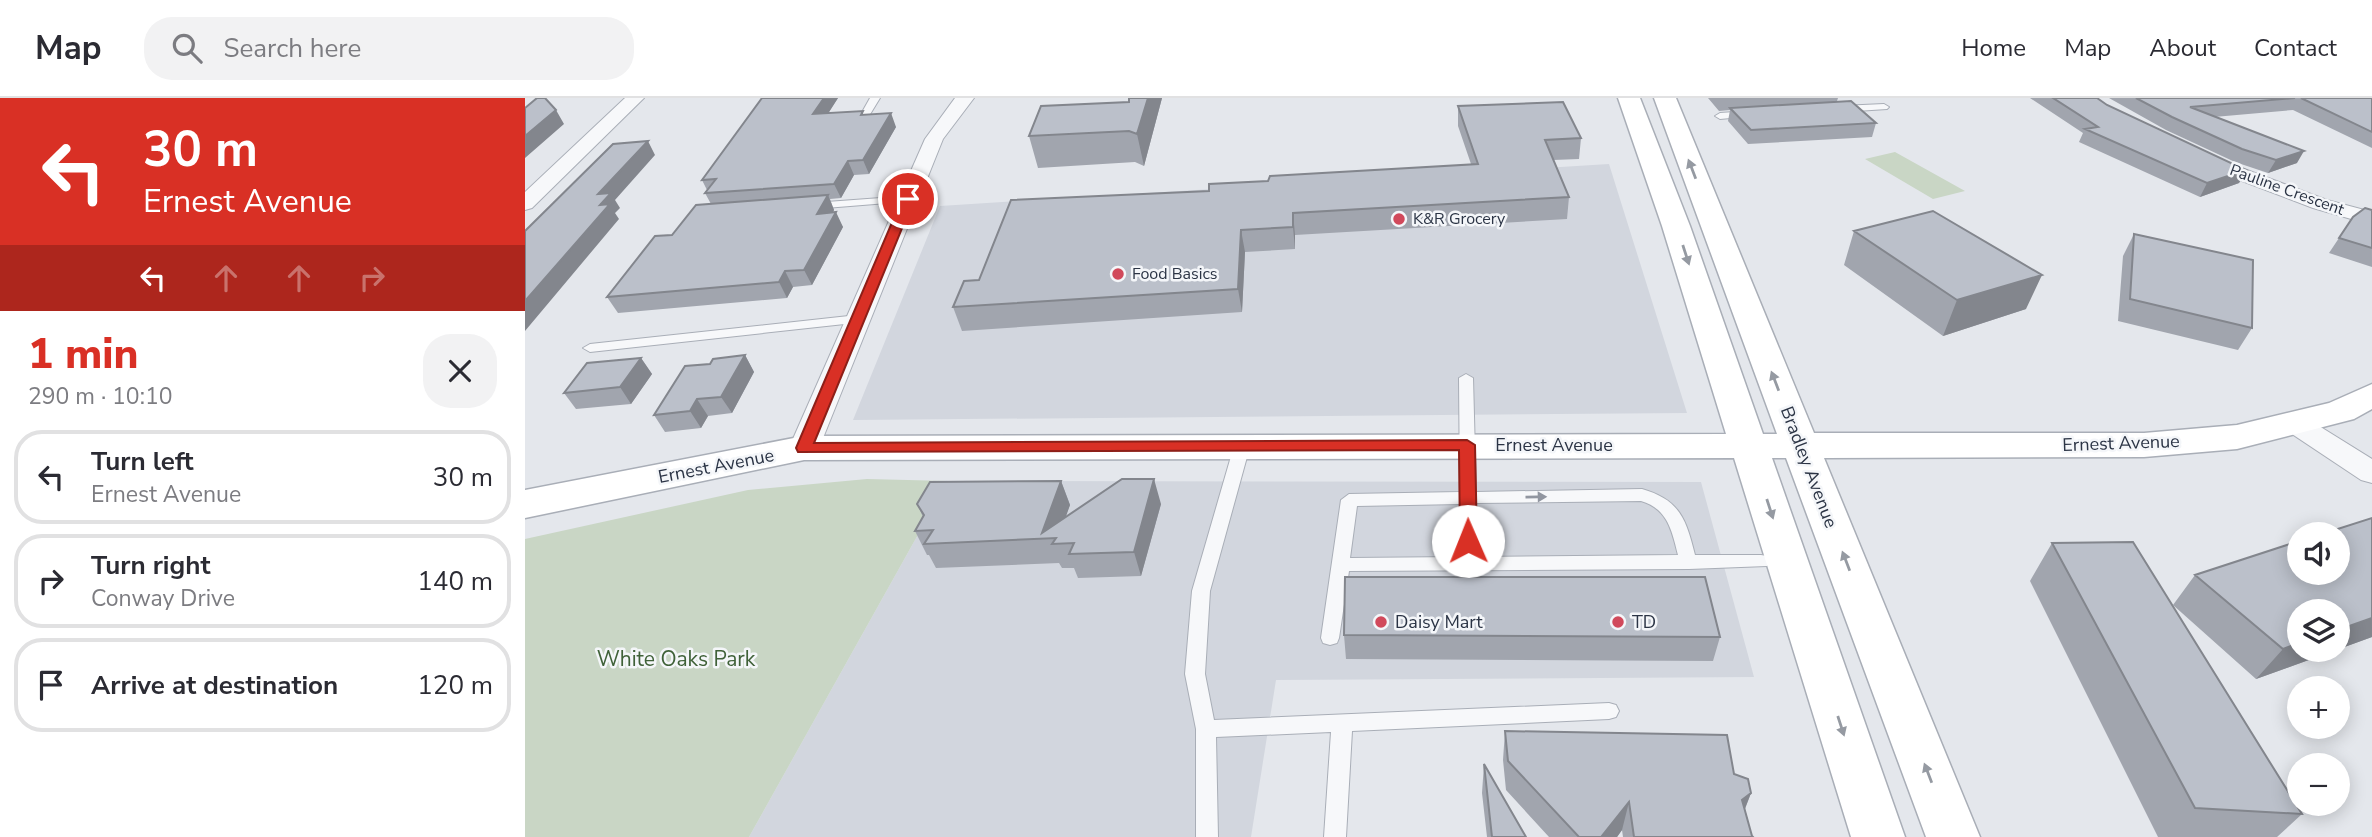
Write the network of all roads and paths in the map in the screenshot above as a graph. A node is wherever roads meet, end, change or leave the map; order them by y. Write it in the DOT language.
graph roads {
  1 [pos="635,98"];
  2 [pos="874,98"];
  3 [pos="965,98"];
  4 [pos="1629,98"];
  5 [pos="1665,98"];
  6 [pos="1884,107"];
  7 [pos="1829,110"];
  8 [pos="866,114"];
  9 [pos="1761,114"];
  10 [pos="1720,116"];
  11 [pos="2194,155"];
  12 [pos="908,199"];
  13 [pos="525,204"];
  14 [pos="800,207"];
  15 [pos="2372,219"];
  16 [pos="857,319"];
  17 [pos="590,348"];
  18 [pos="1466,377"];
  19 [pos="2372,395"];
  20 [pos="2293,422"];
  21 [pos="1800,444"];
  22 [pos="1467,445"];
  23 [pos="1749,445"];
  24 [pos="1242,446"];
  25 [pos="804,448"];
  26 [pos="2372,473"];
  27 [pos="1468,498"];
  28 [pos="525,504"];
  29 [pos="1761,561"];
  30 [pos="1469,563"];
  31 [pos="1689,564"];
  32 [pos="1341,565"];
  33 [pos="1330,638"];
  34 [pos="1609,711"];
  35 [pos="1342,723"];
  36 [pos="1206,729"];
  37 [pos="1207,837"];
  38 [pos="1335,837"];
  39 [pos="1878,837"];
  40 [pos="1953,837"];
  1 -- 13 [label="street"];
  2 -- 8 [label="lane"];
  3 -- 12 [label="street"];
  4 -- 23 [label="main road, one-way"];
  21 -- 5 [label="main road, Bradley Avenue, one-way"];
  6 -- 7 [label="lane"];
  9 -- 10 [label="lane"];
  11 -- 15 [label="street, Pauline Crescent"];
  12 -- 14 [label="lane"];
  12 -- 16 [label="street"];
  16 -- 17 [label="lane"];
  16 -- 25 [label="street"];
  18 -- 22 [label="lane"];
  19 -- 20 [label="main road, Ernest Avenue"];
  20 -- 21 [label="main road, Ernest Avenue"];
  20 -- 26 [label="street"];
  21 -- 23 [label="main road, Ernest Avenue"];
  40 -- 21 [label="main road, Bradley Avenue, one-way"];
  22 -- 23 [label="main road, Ernest Avenue"];
  22 -- 24 [label="main road, Ernest Avenue"];
  22 -- 27 [label="lane"];
  23 -- 39 [label="main road, one-way"];
  24 -- 25 [label="main road, Ernest Avenue"];
  24 -- 36 [label="lane"];
  25 -- 28 [label="main road, Ernest Avenue"];
  27 -- 30 [label="lane"];
  27 -- 31 [label="lane, one-way"];
  27 -- 32 [label="lane"];
  29 -- 31 [label="lane"];
  30 -- 31 [label="lane"];
  30 -- 32 [label="lane"];
  32 -- 33 [label="lane"];
  34 -- 35 [label="lane"];
  35 -- 36 [label="lane"];
  35 -- 38 [label="lane"];
  36 -- 37 [label="lane"];
}
